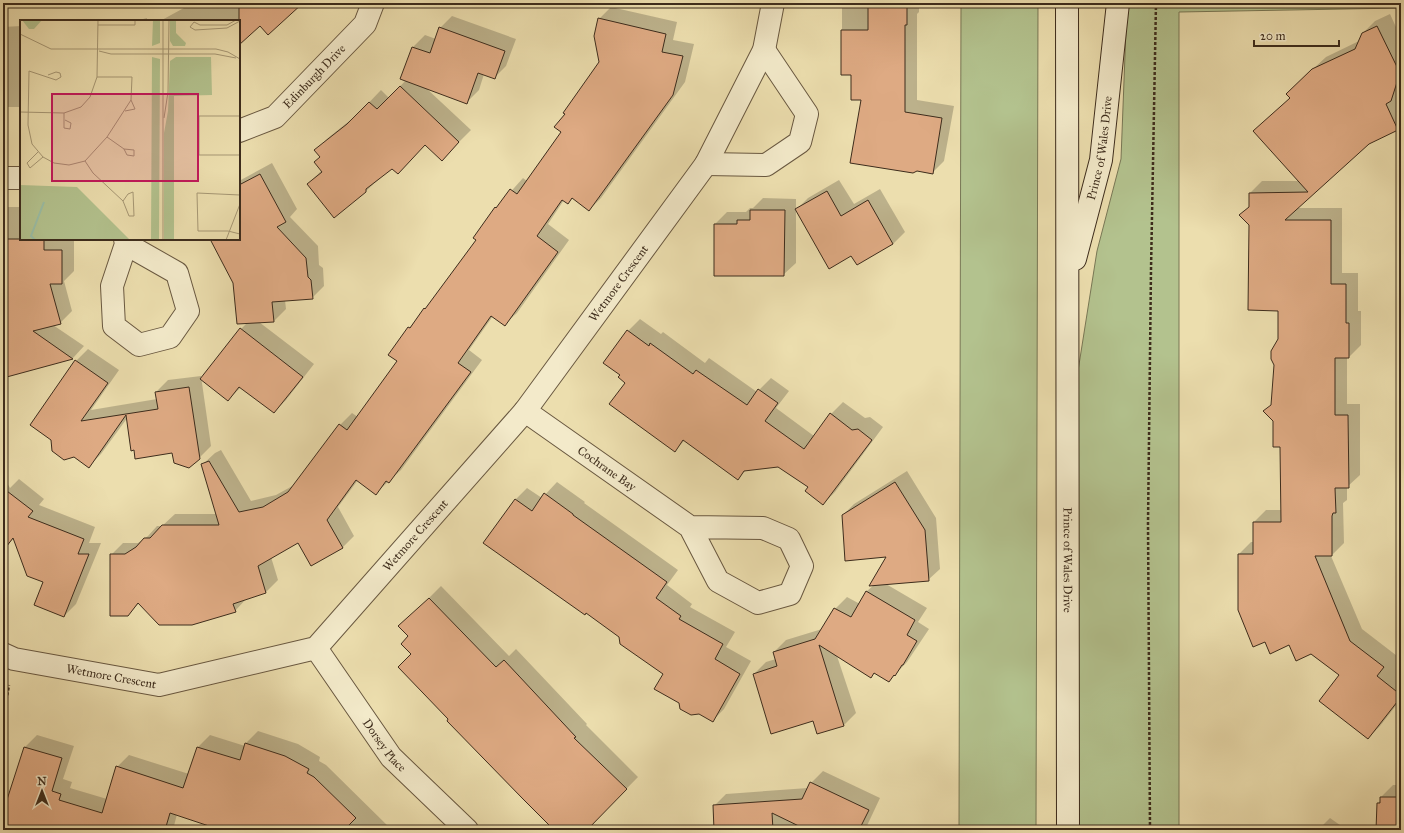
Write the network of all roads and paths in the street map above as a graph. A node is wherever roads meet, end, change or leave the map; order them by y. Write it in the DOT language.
graph roads {
  1 [pos="373,3"];
  2 [pos="773,3"];
  3 [pos="1067,3"];
  4 [pos="1118,3"];
  5 [pos="1156,3"];
  6 [pos="764,50"];
  7 [pos="240,131"];
  8 [pos="706,164"];
  9 [pos="3,178"];
  10 [pos="20,178"];
  11 [pos="126,241"];
  12 [pos="1067,289"];
  13 [pos="525,411"];
  14 [pos="690,527"];
  15 [pos="316,648"];
  16 [pos="8,656"];
  17 [pos="3,720"];
  18 [pos="467,830"];
  19 [pos="1068,830"];
  20 [pos="1150,830"];
  1 -- 7 [label="street, Edinburgh Drive"];
  2 -- 6 [label="street, Wetmore Crescent"];
  3 -- 12 [label="street, Prince of Wales Drive"];
  4 -- 12 [label="street, Prince of Wales Drive"];
  5 -- 20 [label="path"];
  6 -- 8 [label="street, Wetmore Crescent"];
  6 -- 8 [label="street"];
  8 -- 13 [label="street, Wetmore Crescent"];
  9 -- 10 [label="street"];
  11 -- 11 [label="street"];
  12 -- 19 [label="street, Prince of Wales Drive"];
  13 -- 14 [label="street, Cochrane Bay"];
  13 -- 15 [label="street, Wetmore Crescent"];
  14 -- 14 [label="street, Cochrane Bay"];
  15 -- 16 [label="street, Wetmore Crescent"];
  15 -- 18 [label="street, Dorsey Place"];
  16 -- 17 [label="path"];
}
